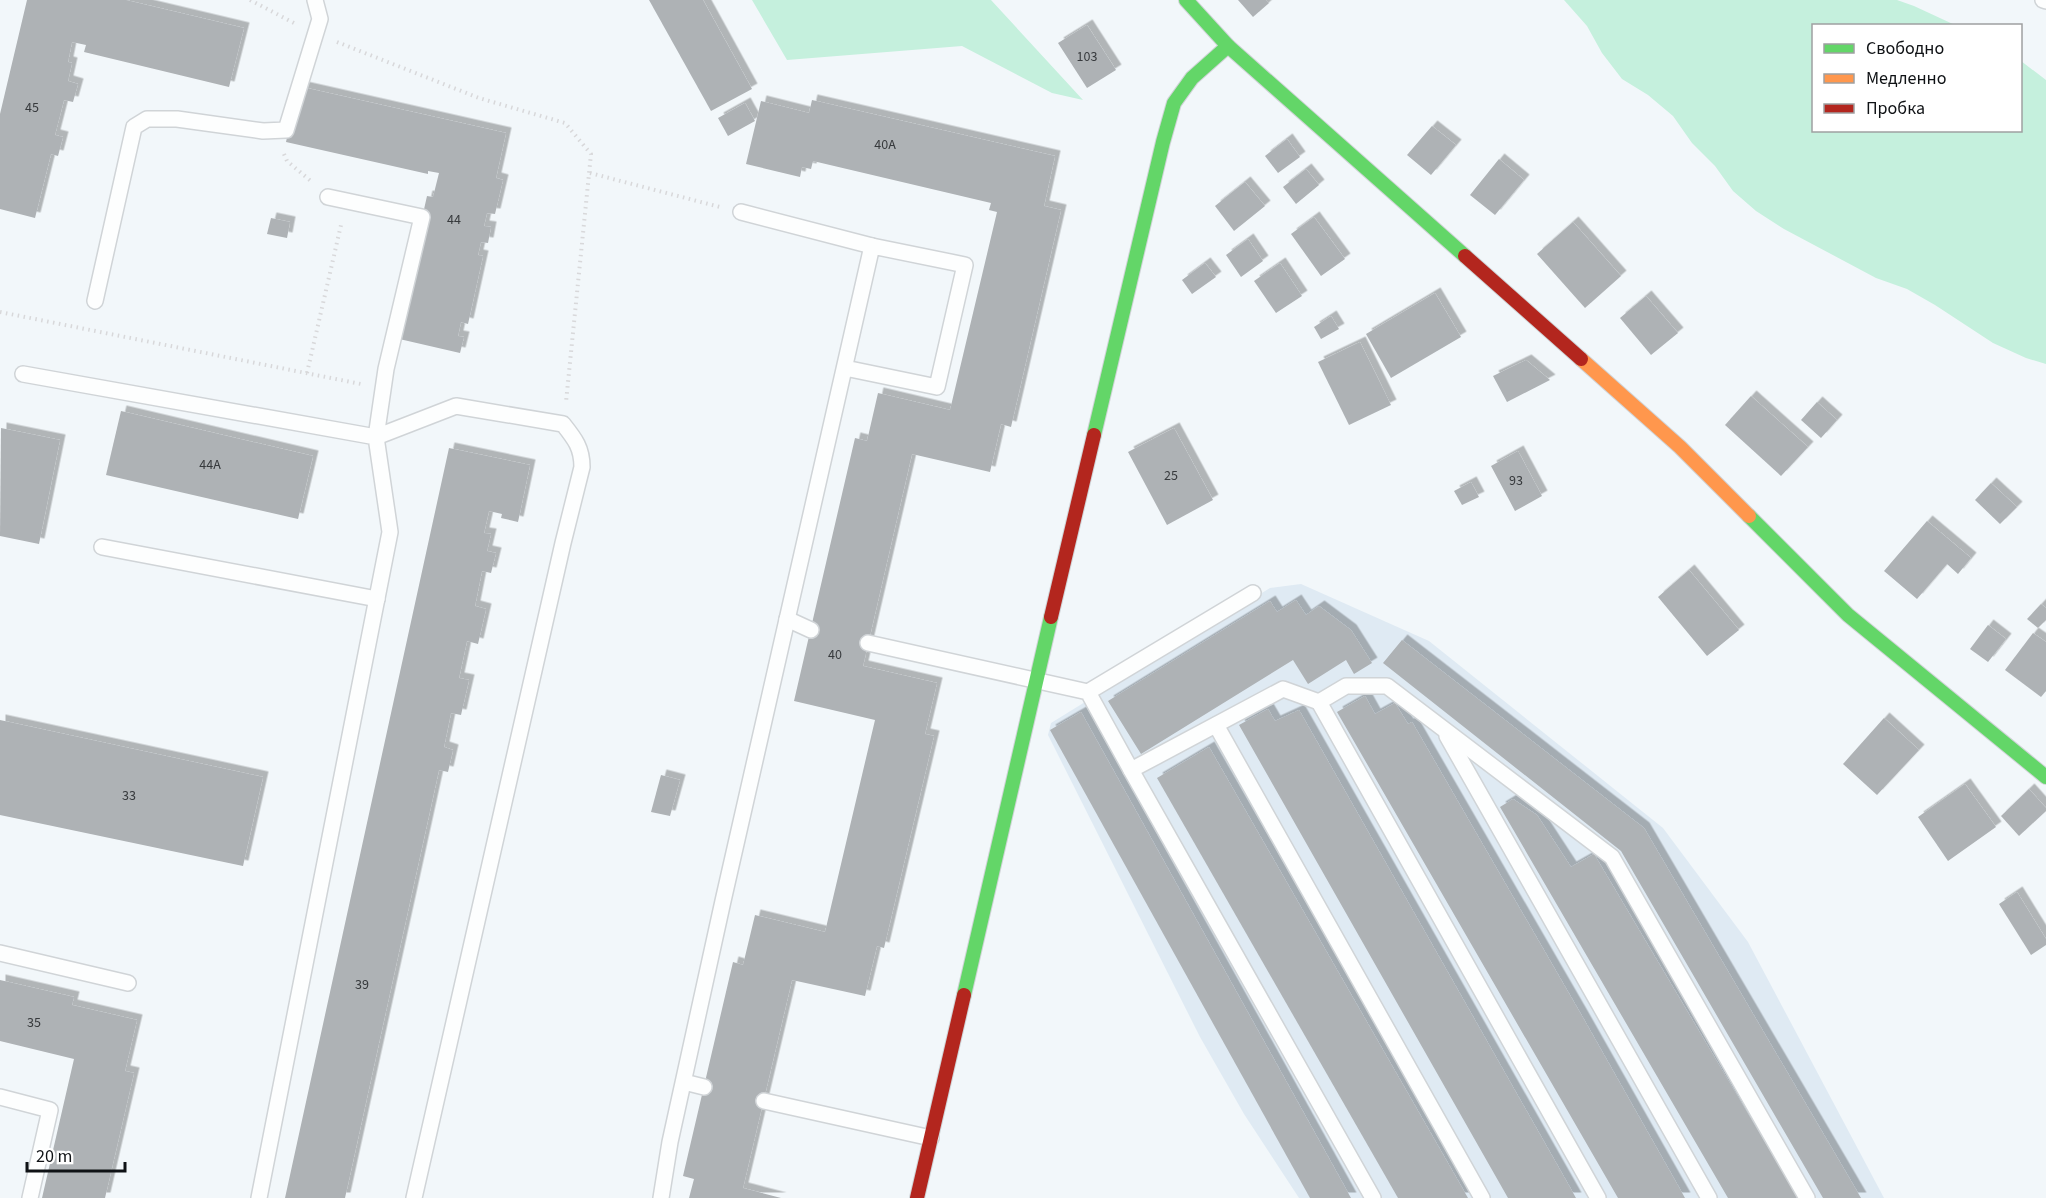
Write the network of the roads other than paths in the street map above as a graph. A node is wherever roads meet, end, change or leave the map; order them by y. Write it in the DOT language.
graph roads {
  1 [pos="315,0"];
  2 [pos="1186,0"];
  3 [pos="1228,46"];
  4 [pos="328,197"];
  5 [pos="741,212"];
  6 [pos="872,246"];
  7 [pos="95,301"];
  8 [pos="845,368"];
  9 [pos="23,374"];
  10 [pos="376,437"];
  11 [pos="102,547"];
  12 [pos="1253,593"];
  13 [pos="377,599"];
  14 [pos="787,619"];
  15 [pos="811,630"];
  16 [pos="868,643"];
  17 [pos="1036,680"];
  18 [pos="1088,692"];
  19 [pos="1319,702"];
  20 [pos="1216,725"];
  21 [pos="1443,729"];
  22 [pos="1131,770"];
  23 [pos="2046,777"];
  24 [pos="0,953"];
  25 [pos="128,983"];
  26 [pos="684,1082"];
  27 [pos="704,1087"];
  28 [pos="0,1097"];
  29 [pos="764,1101"];
  30 [pos="931,1138"];
  31 [pos="30,1198"];
  32 [pos="259,1198"];
  33 [pos="414,1198"];
  34 [pos="661,1198"];
  35 [pos="917,1198"];
  36 [pos="1373,1198"];
  37 [pos="1482,1198"];
  38 [pos="1598,1198"];
  39 [pos="1709,1198"];
  40 [pos="1808,1198"];
  1 -- 7 [label="lane"];
  2 -- 3 [label="street"];
  3 -- 17 [label="street"];
  3 -- 23 [label="street"];
  4 -- 10 [label="lane"];
  5 -- 6 [label="lane"];
  6 -- 8 [label="lane"];
  6 -- 8 [label="lane"];
  8 -- 14 [label="lane"];
  9 -- 10 [label="lane"];
  10 -- 13 [label="lane"];
  10 -- 33 [label="lane"];
  11 -- 13 [label="lane"];
  12 -- 18 [label="lane"];
  13 -- 32 [label="lane"];
  14 -- 15 [label="lane"];
  14 -- 26 [label="lane"];
  16 -- 17 [label="lane"];
  17 -- 18 [label="lane"];
  17 -- 30 [label="street"];
  18 -- 22 [label="lane"];
  19 -- 20 [label="lane"];
  19 -- 21 [label="lane"];
  19 -- 38 [label="lane"];
  20 -- 22 [label="lane"];
  20 -- 37 [label="lane"];
  21 -- 39 [label="lane"];
  21 -- 40 [label="lane"];
  22 -- 36 [label="lane"];
  24 -- 25 [label="lane"];
  26 -- 27 [label="lane"];
  26 -- 34 [label="lane"];
  28 -- 31 [label="lane"];
  29 -- 30 [label="lane"];
  30 -- 35 [label="street"];
}
